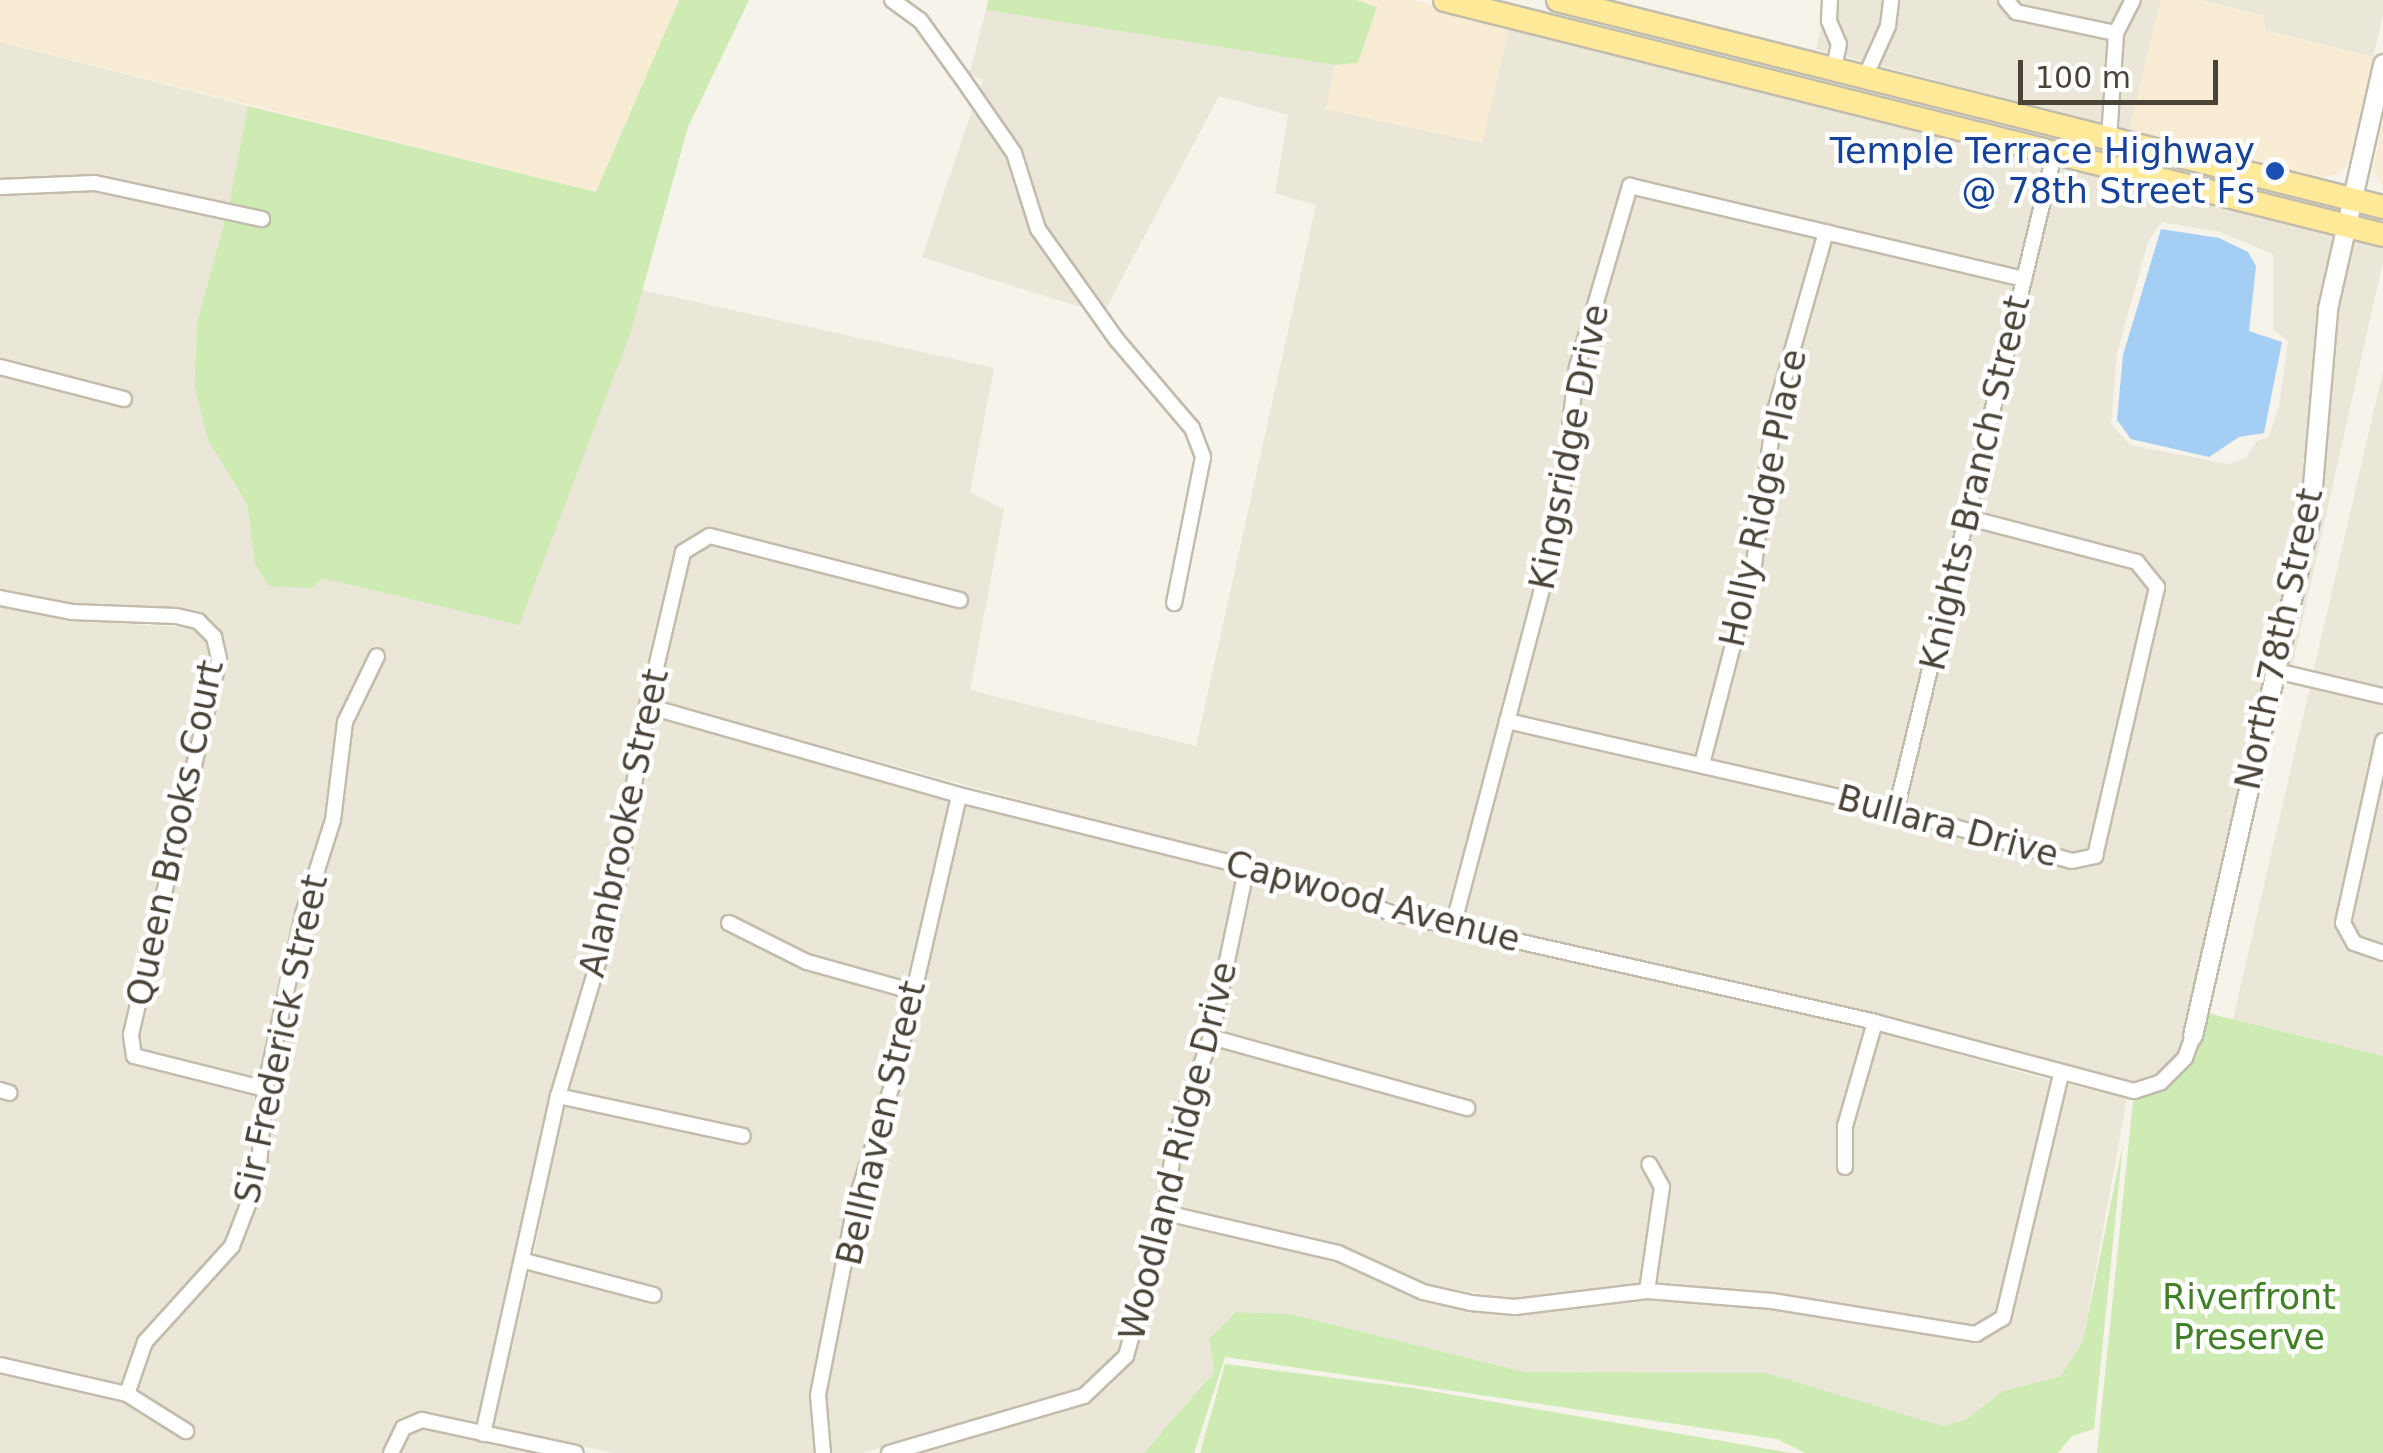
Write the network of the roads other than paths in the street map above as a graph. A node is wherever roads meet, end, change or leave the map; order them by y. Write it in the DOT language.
graph roads {
  1 [pos="892,0"];
  2 [pos="1558,0"];
  3 [pos="1830,0"];
  4 [pos="1891,0"];
  5 [pos="2006,0"];
  6 [pos="2133,0"];
  7 [pos="1457,1"];
  8 [pos="2116,33"];
  9 [pos="2383,64"];
  10 [pos="1709,66"];
  11 [pos="1834,68"];
  12 [pos="1866,75"];
  13 [pos="2060,127"];
  14 [pos="2109,139"];
  15 [pos="2054,155"];
  16 [pos="0,187"];
  17 [pos="2351,200"];
  18 [pos="2383,207"];
  19 [pos="262,219"];
  20 [pos="2345,226"];
  21 [pos="1826,232"];
  22 [pos="2383,235"];
  23 [pos="2024,279"];
  24 [pos="0,367"];
  25 [pos="124,398"];
  26 [pos="1969,518"];
  27 [pos="0,598"];
  28 [pos="960,600"];
  29 [pos="1174,603"];
  30 [pos="377,656"];
  31 [pos="2276,672"];
  32 [pos="2383,696"];
  33 [pos="647,706"];
  34 [pos="1507,721"];
  35 [pos="2383,741"];
  36 [pos="1702,764"];
  37 [pos="959,795"];
  38 [pos="1896,810"];
  39 [pos="1246,866"];
  40 [pos="729,923"];
  41 [pos="1453,926"];
  42 [pos="2383,952"];
  43 [pos="911,991"];
  44 [pos="1875,1022"];
  45 [pos="1211,1036"];
  46 [pos="2193,1036"];
  47 [pos="2061,1075"];
  48 [pos="266,1089"];
  49 [pos="558,1096"];
  50 [pos="1467,1108"];
  51 [pos="744,1136"];
  52 [pos="1648,1164"];
  53 [pos="1845,1167"];
  54 [pos="1166,1212"];
  55 [pos="526,1261"];
  56 [pos="1647,1290"];
  57 [pos="654,1295"];
  58 [pos="0,1365"];
  59 [pos="127,1394"];
  60 [pos="186,1431"];
  61 [pos="483,1434"];
  62 [pos="392,1453"];
  63 [pos="576,1453"];
  64 [pos="824,1453"];
  65 [pos="889,1453"];
  1 -- 29 [label="street"];
  2 -- 11 [label="main road"];
  3 -- 11 [label="street"];
  4 -- 12 [label="street"];
  5 -- 8 [label="street"];
  6 -- 8 [label="street"];
  7 -- 10 [label="main road"];
  8 -- 14 [label="street"];
  9 -- 17 [label="street, North 78th Street"];
  10 -- 12 [label="main road"];
  10 -- 15 [label="main road"];
  11 -- 12 [label="main road"];
  12 -- 13 [label="main road"];
  13 -- 14 [label="main road"];
  13 -- 15 [label="main road"];
  14 -- 17 [label="main road"];
  15 -- 20 [label="main road"];
  15 -- 23 [label="street, Knights Branch Street"];
  16 -- 19 [label="street"];
  17 -- 18 [label="main road"];
  17 -- 20 [label="street, North 78th Street"];
  20 -- 22 [label="main road"];
  20 -- 31 [label="street, North 78th Street"];
  21 -- 23 [label="street, Kingsridge Drive"];
  21 -- 34 [label="street, Kingsridge Drive"];
  21 -- 36 [label="street, Holly Ridge Place"];
  23 -- 26 [label="street, Knights Branch Street"];
  24 -- 25 [label="street"];
  26 -- 38 [label="street, Knights Branch Street"];
  26 -- 38 [label="street, Bullara Drive"];
  27 -- 48 [label="street, Queen Brooks Court"];
  28 -- 33 [label="street, Alanbrooke Street"];
  30 -- 48 [label="street, Sir Frederick Street"];
  31 -- 32 [label="street"];
  31 -- 46 [label="street, North 78th Street"];
  33 -- 37 [label="street, Capwood Avenue"];
  33 -- 49 [label="street, Alanbrooke Street"];
  34 -- 36 [label="street, Bullara Drive"];
  34 -- 41 [label="street, Kingsridge Drive"];
  35 -- 42 [label="street"];
  36 -- 38 [label="street, Bullara Drive"];
  37 -- 39 [label="street, Capwood Avenue"];
  37 -- 43 [label="street, Bellhaven Street"];
  39 -- 41 [label="street, Capwood Avenue"];
  39 -- 45 [label="street, Woodland Ridge Drive"];
  40 -- 43 [label="street"];
  41 -- 44 [label="street, Capwood Avenue"];
  43 -- 64 [label="street, Bellhaven Street"];
  44 -- 47 [label="street, Capwood Avenue"];
  44 -- 53 [label="street"];
  45 -- 50 [label="street"];
  45 -- 54 [label="street, Woodland Ridge Drive"];
  46 -- 47 [label="street, Capwood Avenue"];
  47 -- 56 [label="street"];
  48 -- 59 [label="street, Sir Frederick Street"];
  49 -- 51 [label="street"];
  49 -- 55 [label="street, Alanbrooke Street"];
  52 -- 56 [label="street"];
  54 -- 56 [label="street"];
  54 -- 65 [label="street, Woodland Ridge Drive"];
  55 -- 57 [label="street"];
  55 -- 61 [label="street, Alanbrooke Street"];
  58 -- 59 [label="street"];
  59 -- 60 [label="street"];
  61 -- 62 [label="street"];
  61 -- 63 [label="street"];
}
